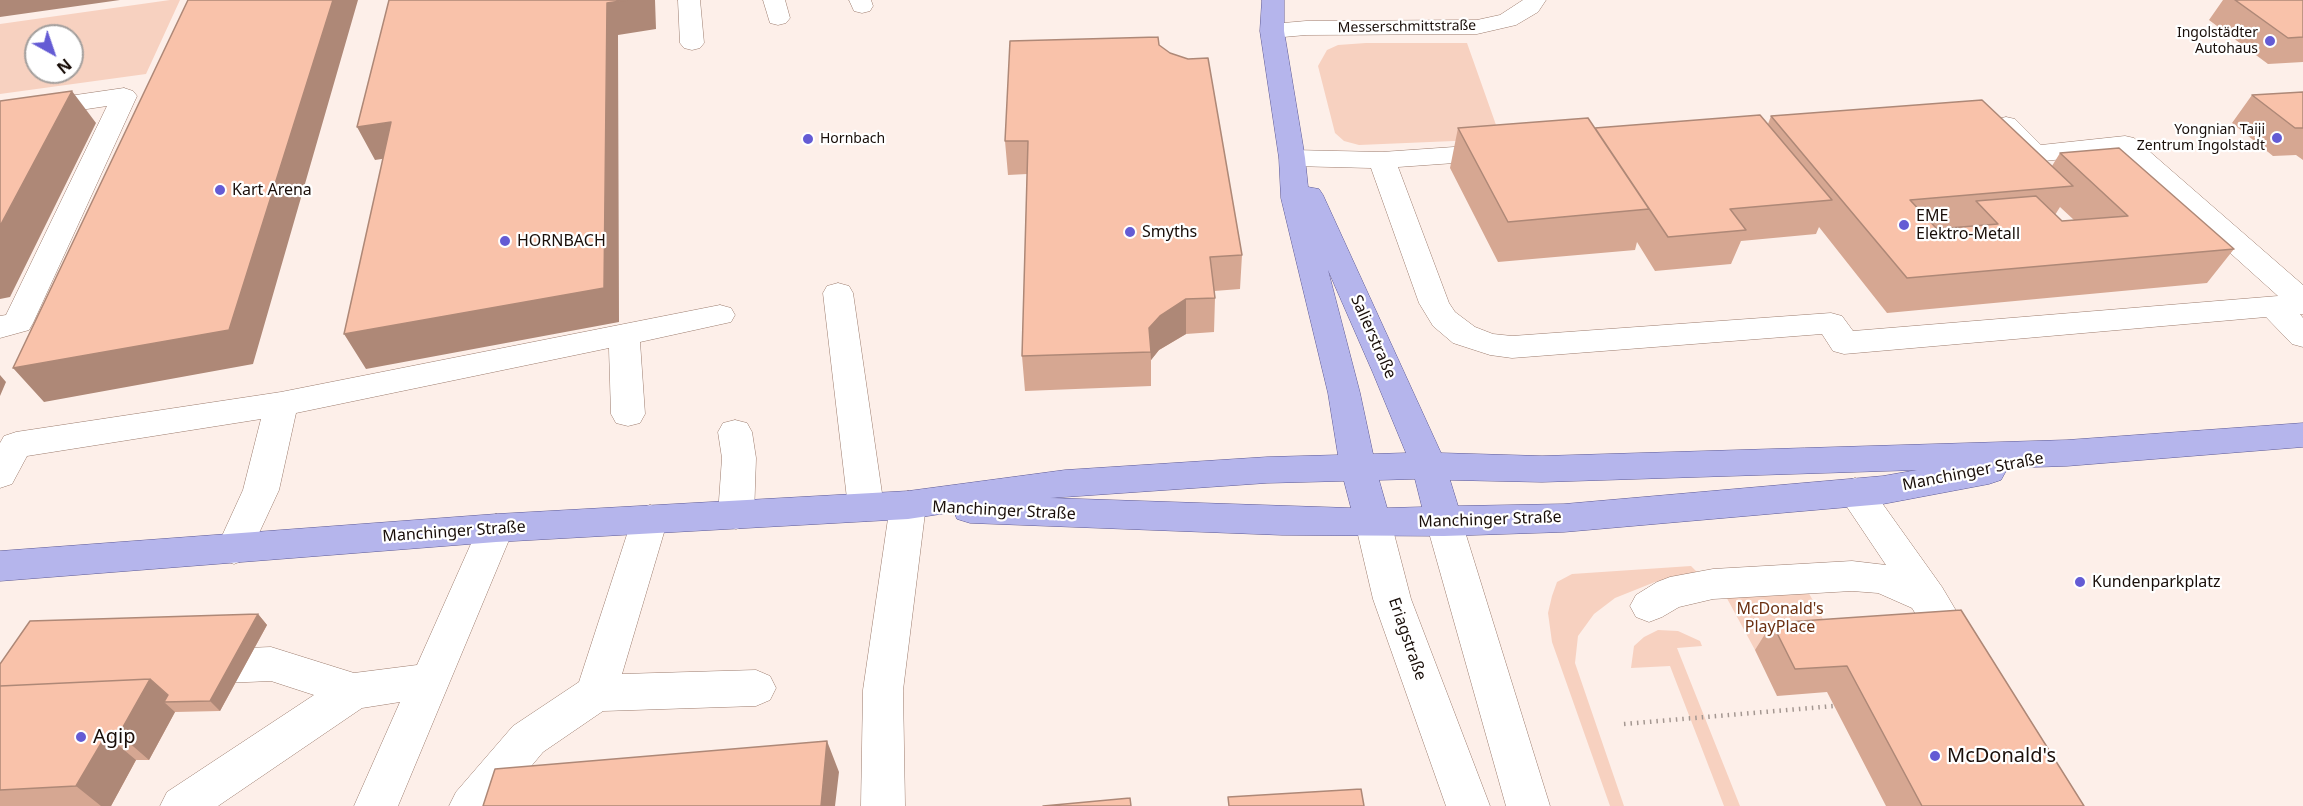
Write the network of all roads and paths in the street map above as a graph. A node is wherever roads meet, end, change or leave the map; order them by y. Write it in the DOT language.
graph roads {
  1 [pos="689,0"];
  2 [pos="1273,0"];
  3 [pos="1535,0"];
  4 [pos="1272,32"];
  5 [pos="699,34"];
  6 [pos="0,114"];
  7 [pos="1985,118"];
  8 [pos="1524,150"];
  9 [pos="1292,158"];
  10 [pos="1382,160"];
  11 [pos="838,293"];
  12 [pos="2303,303"];
  13 [pos="2273,306"];
  14 [pos="720,315"];
  15 [pos="0,327"];
  16 [pos="624,334"];
  17 [pos="2303,336"];
  18 [pos="281,404"];
  19 [pos="628,414"];
  20 [pos="735,432"];
  21 [pos="2303,435"];
  22 [pos="2067,453"];
  23 [pos="1429,466"];
  24 [pos="1358,468"];
  25 [pos="0,475"];
  26 [pos="1855,492"];
  27 [pos="908,505"];
  28 [pos="866,507"];
  29 [pos="736,515"];
  30 [pos="650,519"];
  31 [pos="1373,522"];
  32 [pos="1444,522"];
  33 [pos="496,528"];
  34 [pos="234,549"];
  35 [pos="0,566"];
  36 [pos="1929,598"];
  37 [pos="1649,606"];
  38 [pos="165,669"];
  39 [pos="1977,680"];
  40 [pos="430,681"];
  41 [pos="756,688"];
  42 [pos="354,690"];
  43 [pos="596,693"];
  44 [pos="1834,706"];
  45 [pos="1624,724"];
  46 [pos="182,806"];
  47 [pos="376,806"];
  48 [pos="471,806"];
  49 [pos="883,806"];
  50 [pos="1468,806"];
  51 [pos="1528,806"];
  1 -- 5 [label="street"];
  2 -- 4 [label="main road, Salierstraße"];
  3 -- 4 [label="street, Messerschmittstraße"];
  4 -- 9 [label="main road, Salierstraße"];
  6 -- 15 [label="street"];
  7 -- 12 [label="street"];
  8 -- 10 [label="street"];
  9 -- 10 [label="street"];
  9 -- 23 [label="main road, Salierstraße"];
  9 -- 24 [label="main road, Salierstraße"];
  10 -- 13 [label="street"];
  11 -- 28 [label="street"];
  12 -- 13 [label="street"];
  13 -- 17 [label="street"];
  14 -- 16 [label="street"];
  16 -- 18 [label="street"];
  16 -- 19 [label="street"];
  18 -- 25 [label="street"];
  18 -- 34 [label="street"];
  20 -- 29 [label="street"];
  21 -- 22 [label="main road, Manchinger Straße"];
  22 -- 23 [label="main road, Manchinger Straße"];
  22 -- 26 [label="main road, Manchinger Straße"];
  23 -- 24 [label="main road, Manchinger Straße"];
  23 -- 32 [label="main road, Salierstraße"];
  24 -- 27 [label="main road, Manchinger Straße"];
  24 -- 31 [label="main road, Eriagstraße"];
  26 -- 32 [label="main road, Manchinger Straße"];
  26 -- 36 [label="street"];
  27 -- 28 [label="main road, Manchinger Straße"];
  27 -- 31 [label="main road, Manchinger Straße"];
  27 -- 49 [label="street"];
  28 -- 29 [label="main road, Manchinger Straße"];
  29 -- 30 [label="main road, Manchinger Straße"];
  30 -- 33 [label="main road, Manchinger Straße"];
  30 -- 43 [label="street"];
  31 -- 32 [label="main road, Manchinger Straße"];
  31 -- 50 [label="street, Eriagstraße"];
  32 -- 51 [label="street"];
  33 -- 34 [label="main road, Manchinger Straße"];
  33 -- 40 [label="street"];
  34 -- 35 [label="main road, Manchinger Straße"];
  36 -- 37 [label="street"];
  36 -- 39 [label="street"];
  38 -- 42 [label="street"];
  40 -- 42 [label="street"];
  40 -- 47 [label="street"];
  41 -- 43 [label="street"];
  42 -- 46 [label="street"];
  43 -- 48 [label="street"];
  44 -- 45 [label="path"];
}
